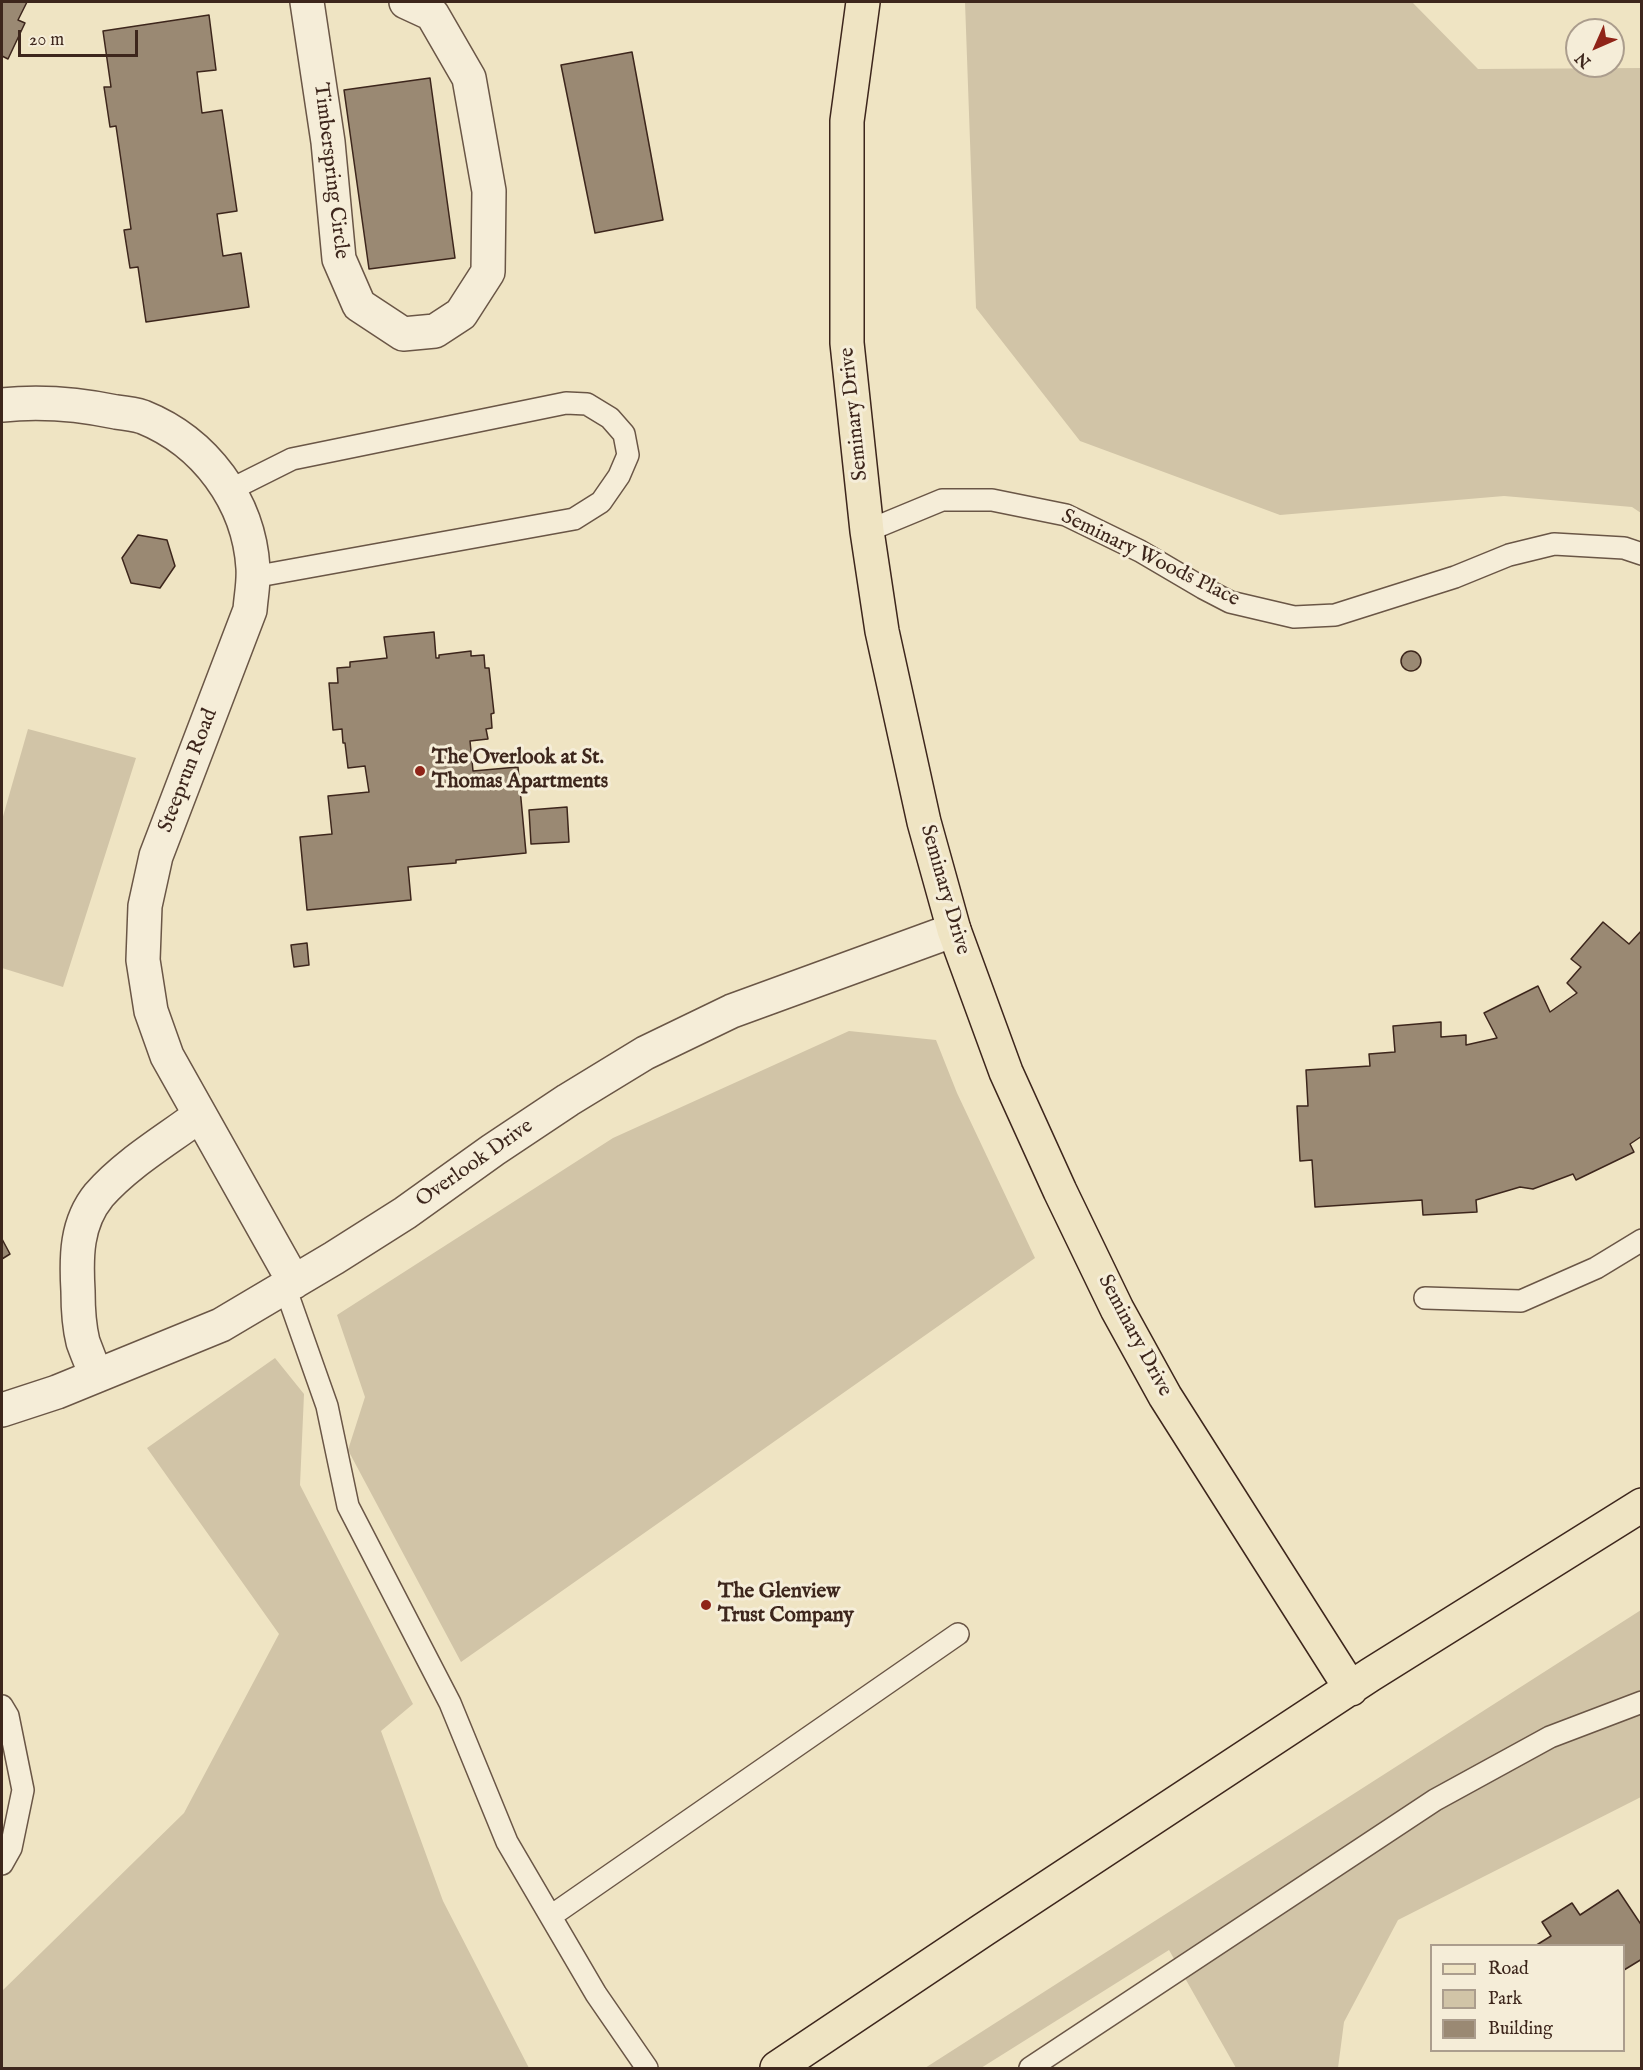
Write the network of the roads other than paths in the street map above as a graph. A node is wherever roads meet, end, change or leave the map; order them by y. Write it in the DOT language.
graph roads {
  1 [pos="307,2"];
  2 [pos="406,2"];
  3 [pos="863,2"];
  4 [pos="2,405"];
  5 [pos="230,490"];
  6 [pos="867,531"];
  7 [pos="1641,554"];
  8 [pos="253,577"];
  9 [pos="954,930"];
  10 [pos="200,1114"];
  11 [pos="1641,1240"];
  12 [pos="289,1284"];
  13 [pos="1425,1298"];
  14 [pos="96,1376"];
  15 [pos="2,1410"];
  16 [pos="1641,1505"];
  17 [pos="958,1634"];
  18 [pos="1351,1689"];
  19 [pos="1641,1702"];
  20 [pos="2,1706"];
  21 [pos="2,1864"];
  22 [pos="551,1916"];
  23 [pos="647,2068"];
  24 [pos="777,2068"];
  25 [pos="1030,2068"];
  1 -- 2 [label="street, Timberspring Circle"];
  3 -- 6 [label="main road, Seminary Drive"];
  4 -- 5 [label="street, Steeprun Road"];
  5 -- 8 [label="street, Steeprun Road"];
  5 -- 8 [label="lane"];
  6 -- 7 [label="lane, Seminary Woods Place"];
  6 -- 9 [label="main road, Seminary Drive"];
  8 -- 10 [label="street, Steeprun Road"];
  9 -- 12 [label="street, Overlook Drive"];
  9 -- 18 [label="main road, Seminary Drive"];
  10 -- 12 [label="street, Steeprun Road"];
  10 -- 14 [label="street"];
  11 -- 13 [label="lane"];
  12 -- 14 [label="street, Overlook Drive"];
  12 -- 22 [label="lane"];
  14 -- 15 [label="street, Overlook Drive"];
  16 -- 18 [label="main road"];
  17 -- 22 [label="lane"];
  18 -- 24 [label="main road"];
  19 -- 25 [label="lane"];
  20 -- 21 [label="lane"];
  22 -- 23 [label="lane"];
}
